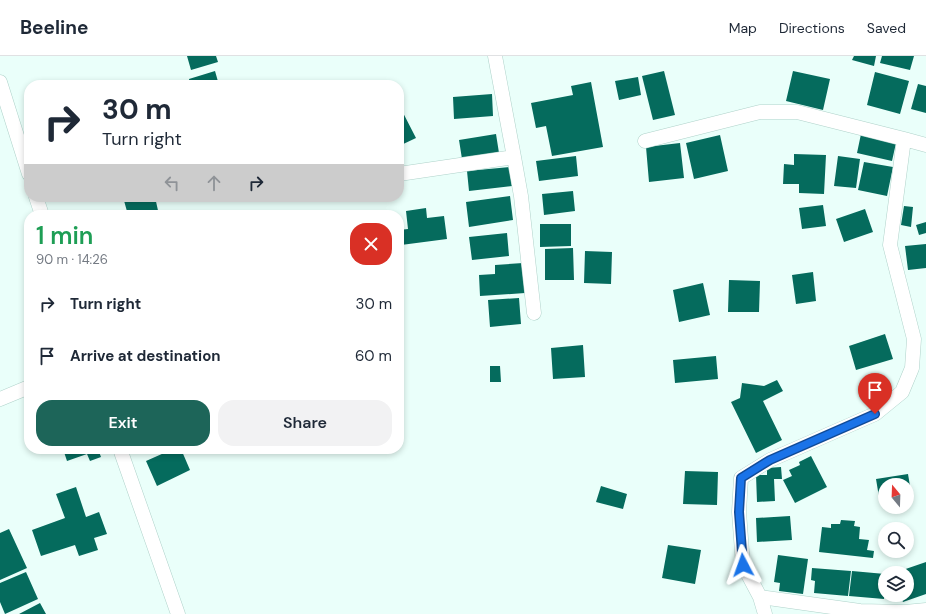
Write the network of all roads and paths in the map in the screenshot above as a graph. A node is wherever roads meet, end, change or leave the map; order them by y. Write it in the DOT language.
graph roads {
  1 [pos="495,56"];
  2 [pos="0,82"];
  3 [pos="904,139"];
  4 [pos="645,142"];
  5 [pos="926,145"];
  6 [pos="24,157"];
  7 [pos="514,157"];
  8 [pos="404,173"];
  9 [pos="534,313"];
  10 [pos="24,389"];
  11 [pos="0,400"];
  12 [pos="122,454"];
  13 [pos="760,597"];
  14 [pos="926,610"];
  15 [pos="178,614"];
  16 [pos="766,614"];
  1 -- 7 [label="street"];
  2 -- 6 [label="street"];
  3 -- 4 [label="street"];
  3 -- 5 [label="street"];
  3 -- 13 [label="street"];
  7 -- 8 [label="street"];
  7 -- 9 [label="street"];
  10 -- 11 [label="street"];
  12 -- 15 [label="street"];
  13 -- 14 [label="street"];
  13 -- 16 [label="street"];
}
